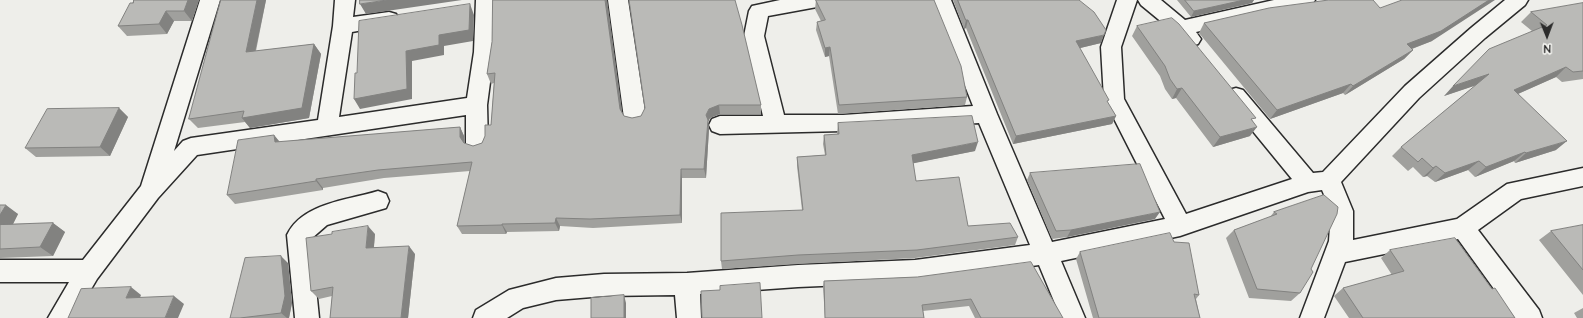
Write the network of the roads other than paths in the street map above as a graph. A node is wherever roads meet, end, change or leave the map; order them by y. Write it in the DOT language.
graph roads {
  1 [pos="210,0"];
  2 [pos="345,0"];
  3 [pos="618,0"];
  4 [pos="817,0"];
  5 [pos="941,0"];
  6 [pos="1127,0"];
  7 [pos="1148,0"];
  8 [pos="1305,0"];
  9 [pos="1518,0"];
  10 [pos="481,4"];
  11 [pos="403,17"];
  12 [pos="343,26"];
  13 [pos="1182,28"];
  14 [pos="1200,51"];
  15 [pos="1224,81"];
  16 [pos="476,105"];
  17 [pos="986,114"];
  18 [pos="635,118"];
  19 [pos="776,124"];
  20 [pos="720,125"];
  21 [pos="326,128"];
  22 [pos="477,145"];
  23 [pos="1583,177"];
  24 [pos="1319,182"];
  25 [pos="150,191"];
  26 [pos="378,201"];
  27 [pos="1180,226"];
  28 [pos="1463,228"];
  29 [pos="1046,254"];
  30 [pos="1335,254"];
  31 [pos="88,271"];
  32 [pos="0,272"];
  33 [pos="688,284"];
  34 [pos="1316,315"];
  35 [pos="60,318"];
  36 [pos="307,318"];
  37 [pos="485,318"];
  38 [pos="689,318"];
  39 [pos="1073,318"];
  40 [pos="1530,318"];
  1 -- 25 [label="street"];
  2 -- 12 [label="street"];
  3 -- 18 [label="street"];
  4 -- 19 [label="street"];
  5 -- 17 [label="street"];
  6 -- 27 [label="street"];
  7 -- 13 [label="street"];
  8 -- 13 [label="street"];
  9 -- 24 [label="street"];
  10 -- 16 [label="street"];
  11 -- 12 [label="street"];
  12 -- 21 [label="street"];
  13 -- 14 [label="street"];
  15 -- 24 [label="street"];
  16 -- 21 [label="street"];
  16 -- 22 [label="street"];
  17 -- 19 [label="street"];
  17 -- 29 [label="street"];
  19 -- 20 [label="street"];
  21 -- 25 [label="street"];
  23 -- 28 [label="street"];
  24 -- 27 [label="street"];
  24 -- 30 [label="street"];
  25 -- 31 [label="street"];
  26 -- 36 [label="street"];
  27 -- 29 [label="street"];
  28 -- 30 [label="street"];
  28 -- 40 [label="street"];
  29 -- 33 [label="street"];
  29 -- 39 [label="street"];
  30 -- 34 [label="street"];
  31 -- 32 [label="street"];
  31 -- 35 [label="street"];
  33 -- 37 [label="street"];
  33 -- 38 [label="street"];
}
